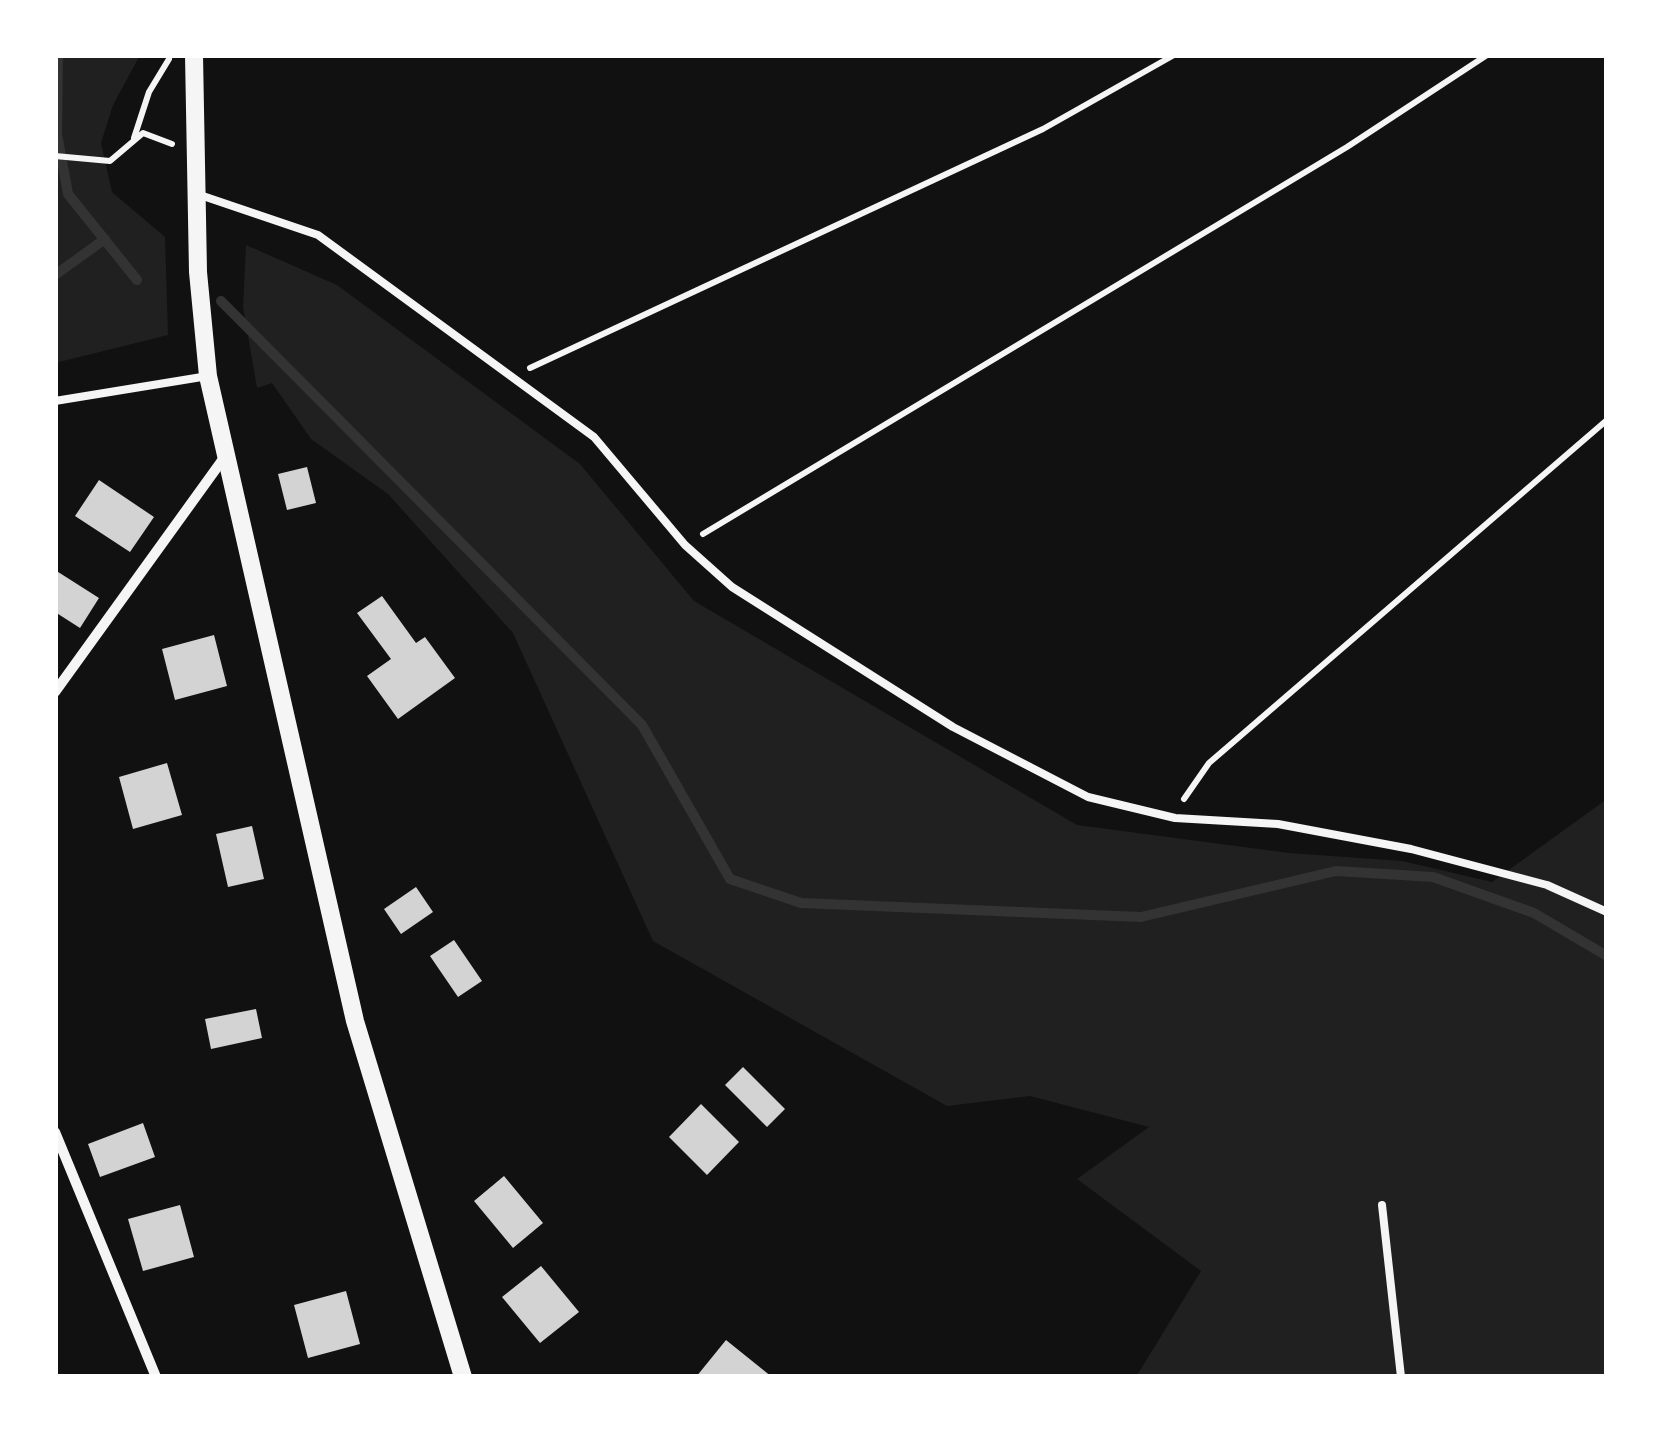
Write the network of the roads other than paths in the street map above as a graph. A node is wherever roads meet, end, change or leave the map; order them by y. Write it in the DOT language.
graph roads {
  1 [pos="194,55"];
  2 [pos="198,194"];
  3 [pos="208,376"];
  4 [pos="55,401"];
  5 [pos="226,455"];
  6 [pos="55,692"];
  7 [pos="1607,912"];
  8 [pos="55,1132"];
  9 [pos="1382,1205"];
  10 [pos="156,1377"];
  11 [pos="464,1377"];
  12 [pos="1401,1377"];
  1 -- 2 [label="street"];
  2 -- 3 [label="street"];
  2 -- 7 [label="lane"];
  3 -- 4 [label="lane"];
  3 -- 5 [label="street"];
  5 -- 6 [label="street"];
  5 -- 11 [label="street"];
  8 -- 10 [label="street"];
  9 -- 12 [label="lane"];
}
